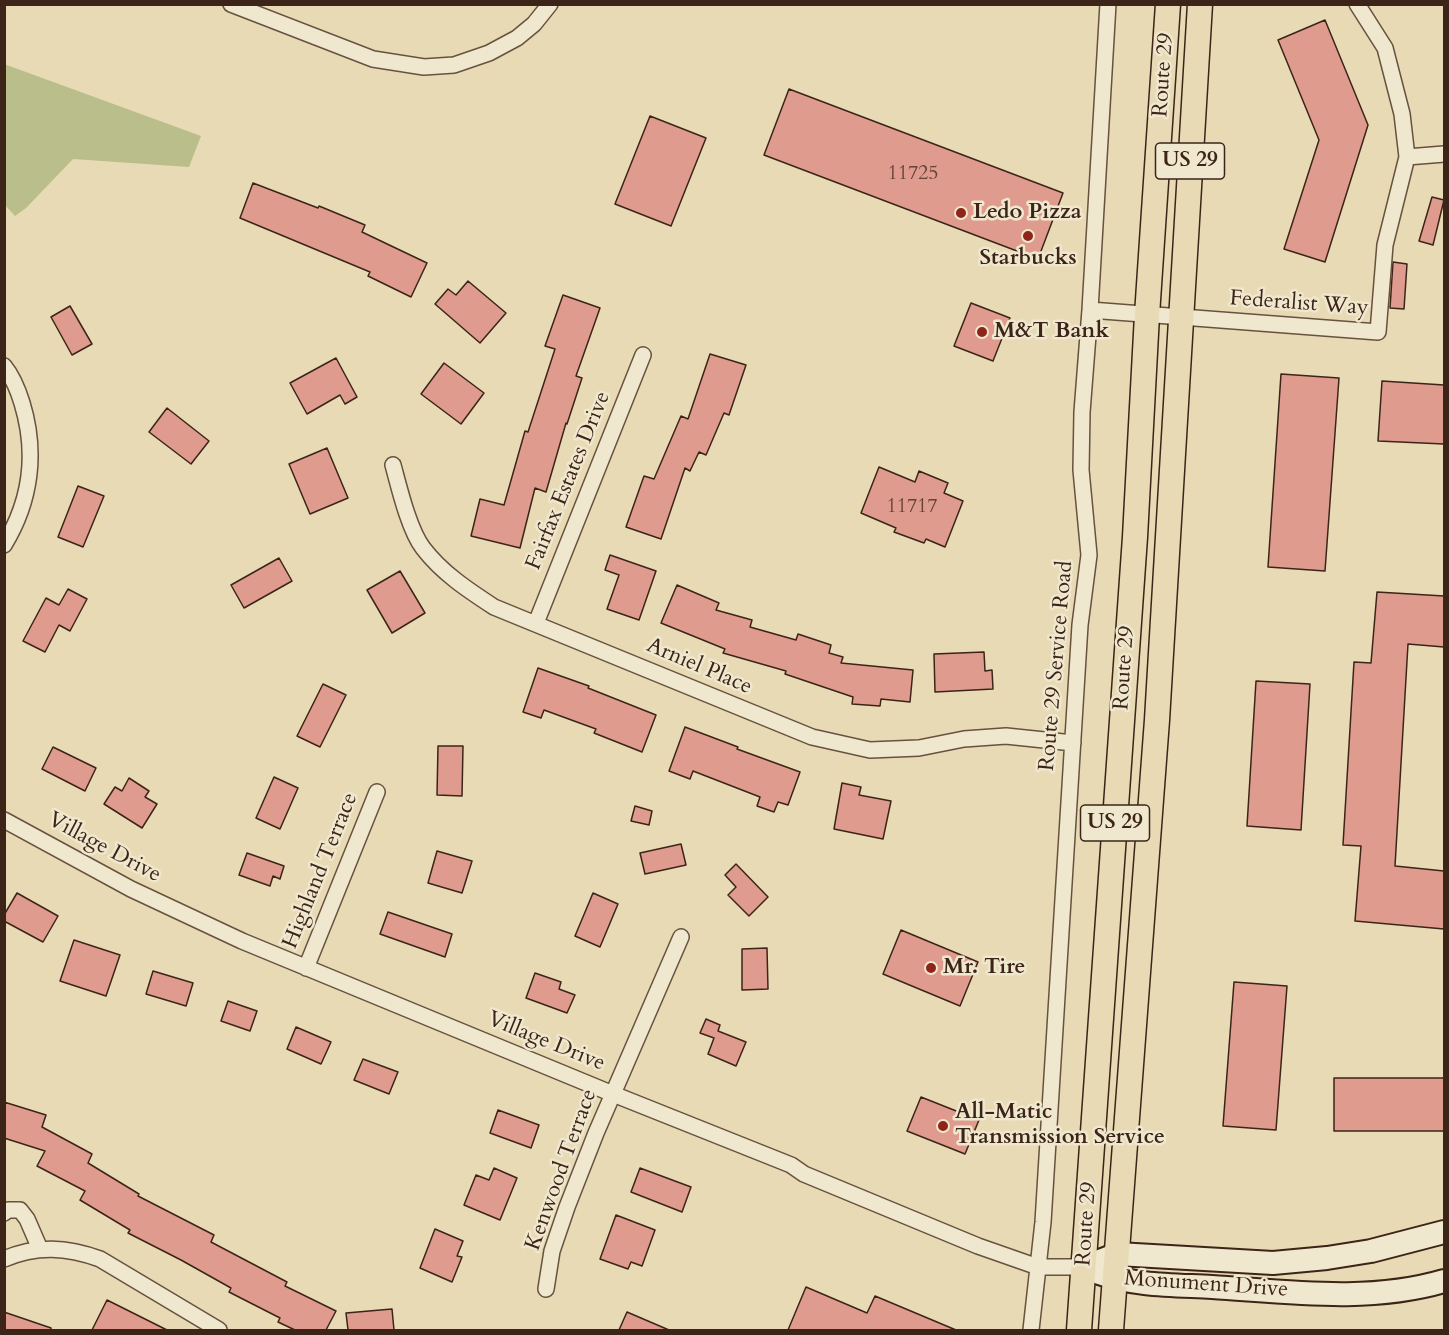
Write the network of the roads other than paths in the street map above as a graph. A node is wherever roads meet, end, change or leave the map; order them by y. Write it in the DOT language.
graph roads {
  1 [pos="231,4"];
  2 [pos="550,4"];
  3 [pos="1108,4"];
  4 [pos="1168,4"];
  5 [pos="1200,4"];
  6 [pos="1357,4"];
  7 [pos="1444,154"];
  8 [pos="1407,157"];
  9 [pos="1090,310"];
  10 [pos="1147,315"];
  11 [pos="1182,318"];
  12 [pos="644,355"];
  13 [pos="4,366"];
  14 [pos="393,465"];
  15 [pos="4,545"];
  16 [pos="536,623"];
  17 [pos="1073,743"];
  18 [pos="377,792"];
  19 [pos="4,820"];
  20 [pos="681,937"];
  21 [pos="306,968"];
  22 [pos="614,1094"];
  23 [pos="4,1213"];
  24 [pos="1444,1232"];
  25 [pos="40,1249"];
  26 [pos="1118,1254"];
  27 [pos="5,1256"];
  28 [pos="1038,1267"];
  29 [pos="1084,1267"];
  30 [pos="1115,1279"];
  31 [pos="1444,1281"];
  32 [pos="546,1289"];
  33 [pos="219,1330"];
  34 [pos="1031,1330"];
  35 [pos="1079,1330"];
  36 [pos="1111,1330"];
  1 -- 2 [label="street"];
  3 -- 9 [label="street, Route 29 Service Road"];
  4 -- 10 [label="main road, Route 29 / US 29"];
  5 -- 11 [label="main road, Route 29 / US 29"];
  6 -- 8 [label="street, Federalist Way"];
  7 -- 8 [label="street"];
  8 -- 11 [label="street, Federalist Way"];
  9 -- 10 [label="street, Federalist Way"];
  9 -- 17 [label="street, Route 29 Service Road"];
  10 -- 11 [label="street, Federalist Way"];
  10 -- 29 [label="main road, Route 29 / US 29"];
  11 -- 26 [label="main road, Route 29 / US 29"];
  12 -- 16 [label="street, Fairfax Estates Drive"];
  13 -- 15 [label="street"];
  14 -- 16 [label="street, Arniel Place"];
  16 -- 17 [label="street, Arniel Place"];
  17 -- 28 [label="street, Route 29 Service Road"];
  18 -- 21 [label="street, Highland Terrace"];
  19 -- 21 [label="street, Village Drive"];
  20 -- 22 [label="street, Kenwood Terrace"];
  21 -- 22 [label="street, Village Drive"];
  22 -- 28 [label="street, Village Drive"];
  22 -- 32 [label="street, Kenwood Terrace"];
  23 -- 25 [label="street"];
  24 -- 26 [label="main road, Monument Drive"];
  25 -- 27 [label="street"];
  25 -- 33 [label="street"];
  26 -- 29 [label="main road, Monument Drive"];
  26 -- 30 [label="main road, Route 29 / US 29"];
  28 -- 29 [label="street, Village Drive"];
  28 -- 34 [label="street, Route 29 Service Road"];
  29 -- 30 [label="main road, Monument Drive"];
  29 -- 35 [label="main road, Route 29 / US 29"];
  30 -- 31 [label="main road, Monument Drive"];
  30 -- 36 [label="main road, Route 29 / US 29"];
}
